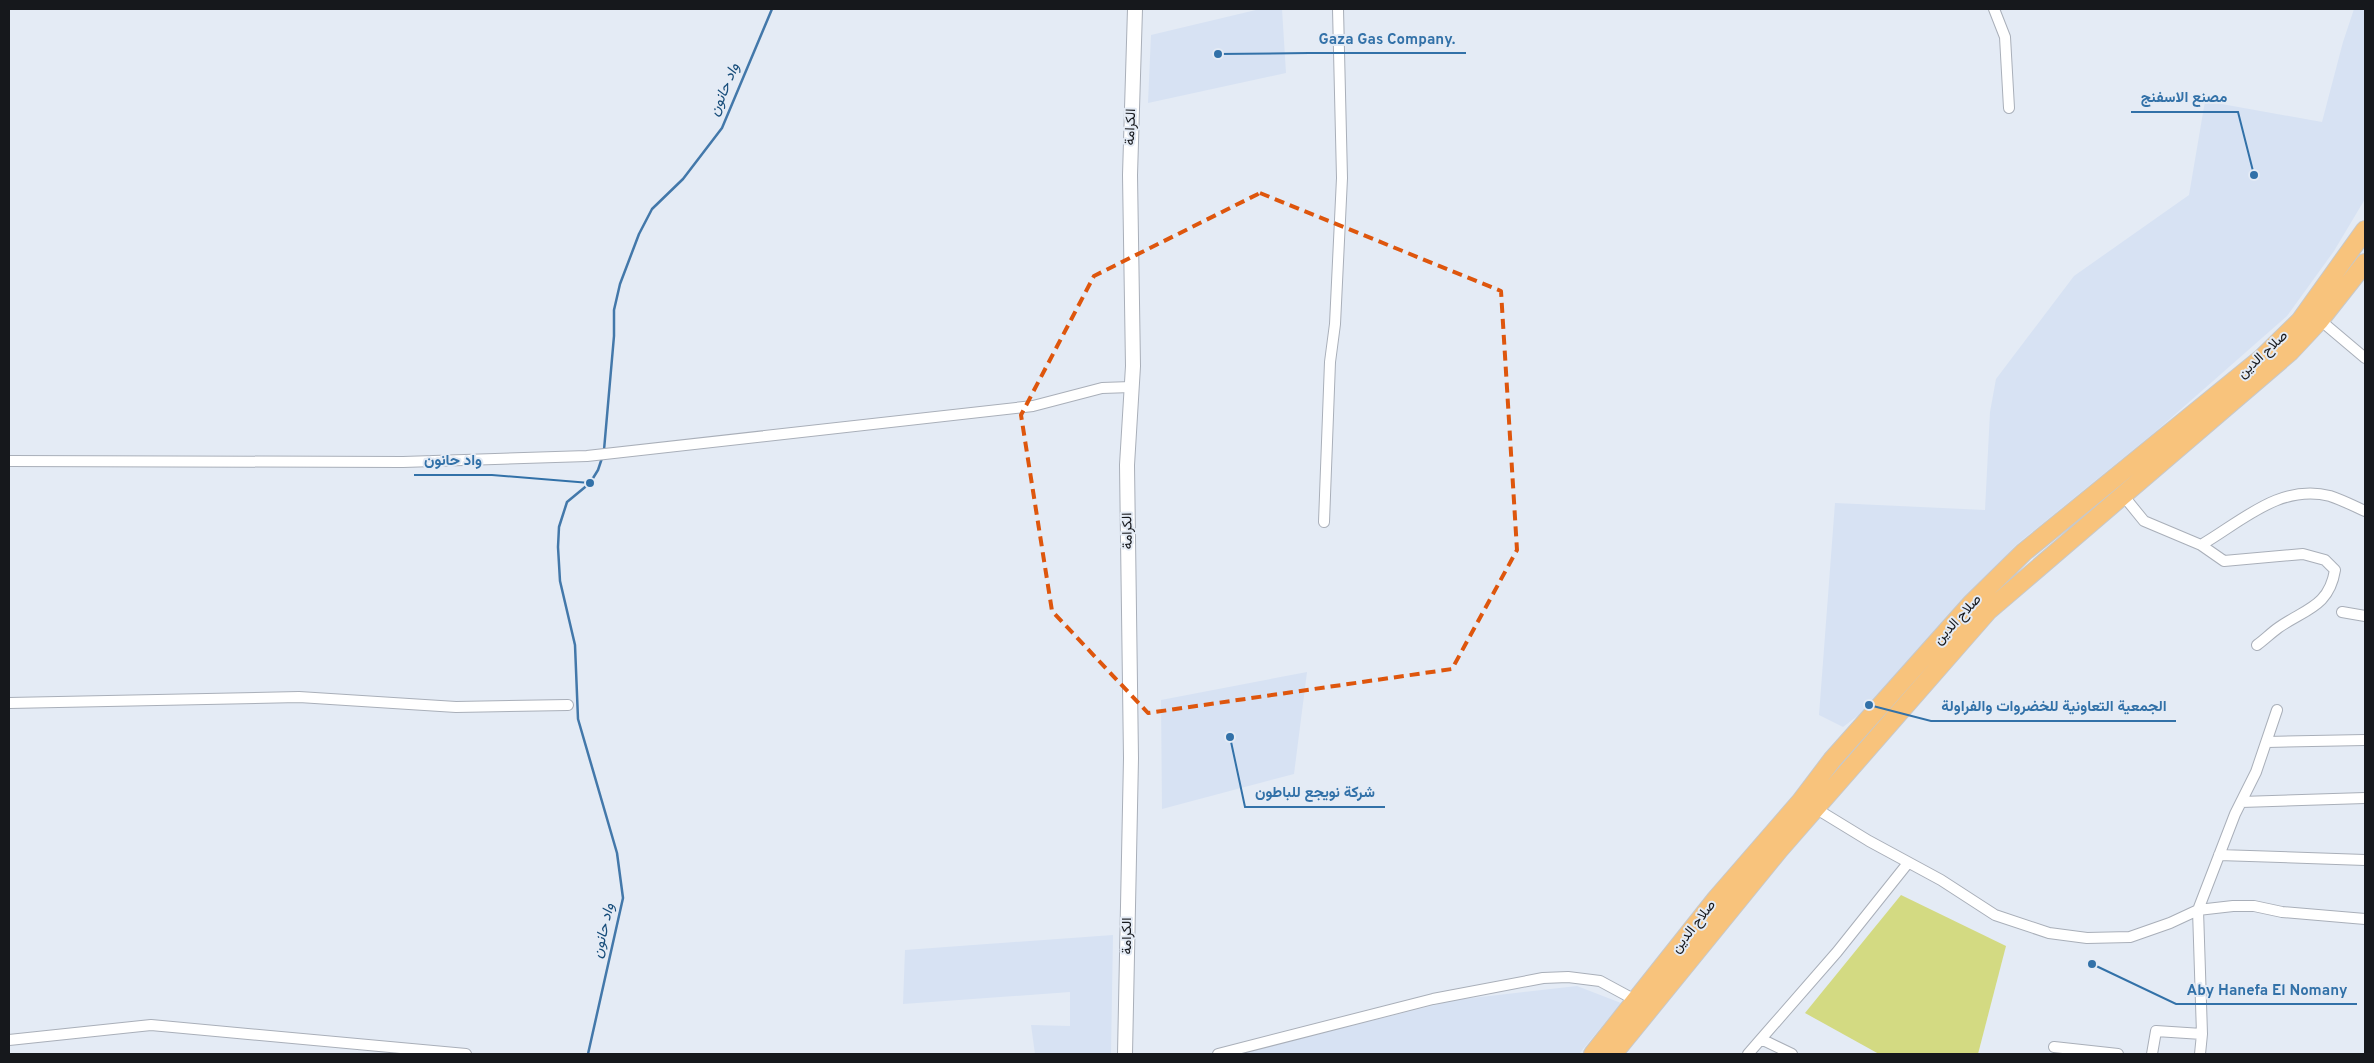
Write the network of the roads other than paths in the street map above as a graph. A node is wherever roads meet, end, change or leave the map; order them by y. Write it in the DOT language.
graph roads {
  1 [pos="1135,9"];
  2 [pos="1338,9"];
  3 [pos="1994,9"];
  4 [pos="2009,108"];
  5 [pos="2365,230"];
  6 [pos="2365,263"];
  7 [pos="2320,320"];
  8 [pos="2365,358"];
  9 [pos="1131,386"];
  10 [pos="9,461"];
  11 [pos="2122,494"];
  12 [pos="2365,511"];
  13 [pos="1324,522"];
  14 [pos="2201,545"];
  15 [pos="2342,612"];
  16 [pos="2365,616"];
  17 [pos="2257,645"];
  18 [pos="9,702"];
  19 [pos="568,705"];
  20 [pos="2278,710"];
  21 [pos="2365,740"];
  22 [pos="2266,742"];
  23 [pos="2365,798"];
  24 [pos="2241,802"];
  25 [pos="1815,808"];
  26 [pos="2219,855"];
  27 [pos="2365,860"];
  28 [pos="1908,863"];
  29 [pos="2198,910"];
  30 [pos="2365,919"];
  31 [pos="1637,1000"];
  32 [pos="2202,1034"];
  33 [pos="1761,1039"];
  34 [pos="9,1040"];
  35 [pos="2054,1048"];
  36 [pos="466,1054"];
  37 [pos="1126,1054"];
  38 [pos="1218,1054"];
  39 [pos="1593,1054"];
  40 [pos="1613,1054"];
  41 [pos="1748,1054"];
  42 [pos="1792,1054"];
  43 [pos="2118,1054"];
  44 [pos="2152,1054"];
  45 [pos="2200,1054"];
  1 -- 9 [label="main road, الكرامة"];
  2 -- 13 [label="street"];
  3 -- 4 [label="street"];
  5 -- 31 [label="highway, صلاح الدين"];
  6 -- 7 [label="highway, صلاح الدين"];
  7 -- 8 [label="street"];
  7 -- 11 [label="highway, صلاح الدين"];
  9 -- 10 [label="street"];
  9 -- 37 [label="main road, الكرامة"];
  11 -- 14 [label="street"];
  11 -- 25 [label="highway, صلاح الدين"];
  12 -- 14 [label="street"];
  14 -- 17 [label="street"];
  15 -- 16 [label="street"];
  18 -- 19 [label="street"];
  20 -- 22 [label="street"];
  21 -- 22 [label="street"];
  22 -- 24 [label="street"];
  23 -- 24 [label="street"];
  24 -- 26 [label="street"];
  25 -- 28 [label="street"];
  25 -- 40 [label="highway, صلاح الدين"];
  26 -- 27 [label="street"];
  26 -- 29 [label="street"];
  28 -- 29 [label="street"];
  28 -- 33 [label="street"];
  29 -- 30 [label="street"];
  29 -- 32 [label="street"];
  31 -- 38 [label="street"];
  31 -- 39 [label="highway, صلاح الدين"];
  32 -- 44 [label="street"];
  32 -- 45 [label="street"];
  33 -- 41 [label="street"];
  33 -- 42 [label="street"];
  34 -- 36 [label="street"];
  35 -- 43 [label="street"];
}
